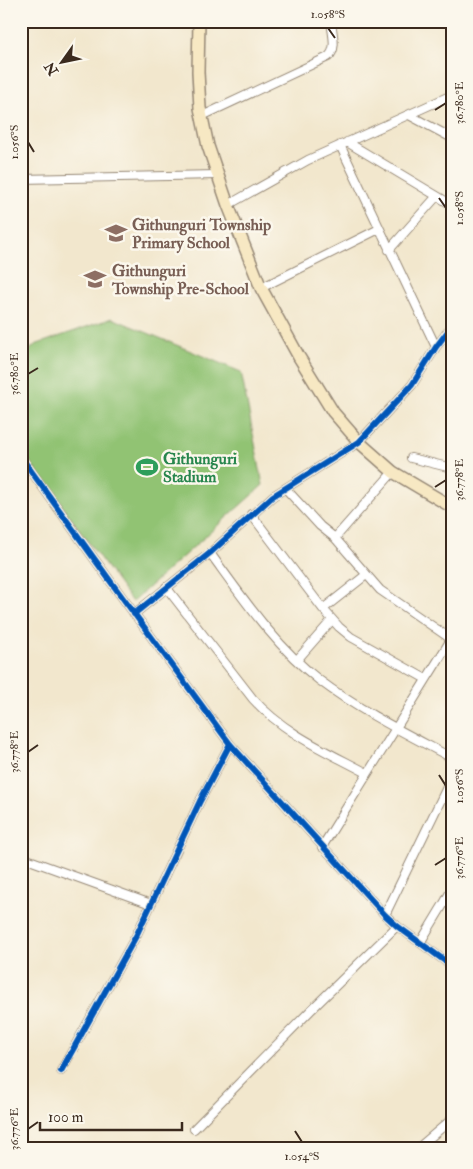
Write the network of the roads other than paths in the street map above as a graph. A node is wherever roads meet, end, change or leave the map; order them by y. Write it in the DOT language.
graph roads {
  1 [pos="199,21"];
  2 [pos="331,21"];
  3 [pos="452,95"];
  4 [pos="409,115"];
  5 [pos="202,116"];
  6 [pos="452,138"];
  7 [pos="344,144"];
  8 [pos="217,175"];
  9 [pos="21,180"];
  10 [pos="437,196"];
  11 [pos="228,205"];
  12 [pos="452,205"];
  13 [pos="379,228"];
  14 [pos="390,250"];
  15 [pos="261,288"];
  16 [pos="452,326"];
  17 [pos="436,347"];
  18 [pos="359,442"];
  19 [pos="21,457"];
  20 [pos="411,458"];
  21 [pos="452,468"];
  22 [pos="393,472"];
  23 [pos="286,489"];
  24 [pos="452,507"];
  25 [pos="251,514"];
  26 [pos="335,538"];
  27 [pos="210,553"];
  28 [pos="366,575"];
  29 [pos="166,588"];
  30 [pos="323,609"];
  31 [pos="134,614"];
  32 [pos="332,620"];
  33 [pos="451,638"];
  34 [pos="296,660"];
  35 [pos="426,679"];
  36 [pos="396,728"];
  37 [pos="230,744"];
  38 [pos="452,758"];
  39 [pos="367,773"];
  40 [pos="452,777"];
  41 [pos="322,847"];
  42 [pos="21,857"];
  43 [pos="452,890"];
  44 [pos="449,902"];
  45 [pos="151,904"];
  46 [pos="385,915"];
  47 [pos="397,926"];
  48 [pos="420,943"];
  49 [pos="452,966"];
  50 [pos="61,1071"];
  51 [pos="452,1119"];
  52 [pos="194,1128"];
  53 [pos="418,1148"];
  1 -- 5 [label="main road"];
  2 -- 5 [label="street"];
  3 -- 4 [label="street"];
  4 -- 6 [label="street"];
  4 -- 7 [label="street"];
  5 -- 8 [label="main road"];
  7 -- 10 [label="street"];
  7 -- 11 [label="street"];
  7 -- 13 [label="street"];
  8 -- 9 [label="street"];
  8 -- 11 [label="main road"];
  10 -- 12 [label="street"];
  10 -- 14 [label="street"];
  11 -- 15 [label="main road"];
  13 -- 14 [label="street"];
  13 -- 15 [label="street"];
  14 -- 17 [label="street"];
  15 -- 18 [label="main road"];
  16 -- 17 [label="street"];
  17 -- 18 [label="street"];
  18 -- 22 [label="main road"];
  18 -- 23 [label="street"];
  19 -- 31 [label="street"];
  20 -- 21 [label="street"];
  22 -- 24 [label="main road"];
  22 -- 26 [label="street"];
  23 -- 25 [label="street"];
  23 -- 26 [label="street"];
  25 -- 27 [label="street"];
  25 -- 30 [label="street"];
  26 -- 28 [label="street"];
  27 -- 29 [label="street"];
  27 -- 34 [label="street"];
  28 -- 30 [label="street"];
  28 -- 33 [label="street"];
  29 -- 31 [label="street"];
  29 -- 39 [label="street"];
  30 -- 32 [label="street"];
  31 -- 37 [label="street"];
  32 -- 34 [label="street"];
  32 -- 35 [label="street"];
  33 -- 35 [label="street"];
  34 -- 36 [label="street"];
  35 -- 36 [label="street"];
  36 -- 38 [label="street"];
  36 -- 39 [label="street"];
  37 -- 41 [label="street"];
  37 -- 45 [label="street"];
  39 -- 41 [label="street"];
  40 -- 46 [label="street"];
  41 -- 46 [label="street"];
  42 -- 45 [label="street"];
  43 -- 44 [label="street"];
  44 -- 48 [label="street"];
  45 -- 50 [label="street"];
  46 -- 47 [label="street"];
  47 -- 48 [label="street"];
  47 -- 52 [label="street"];
  48 -- 49 [label="street"];
  51 -- 53 [label="street"];
}
